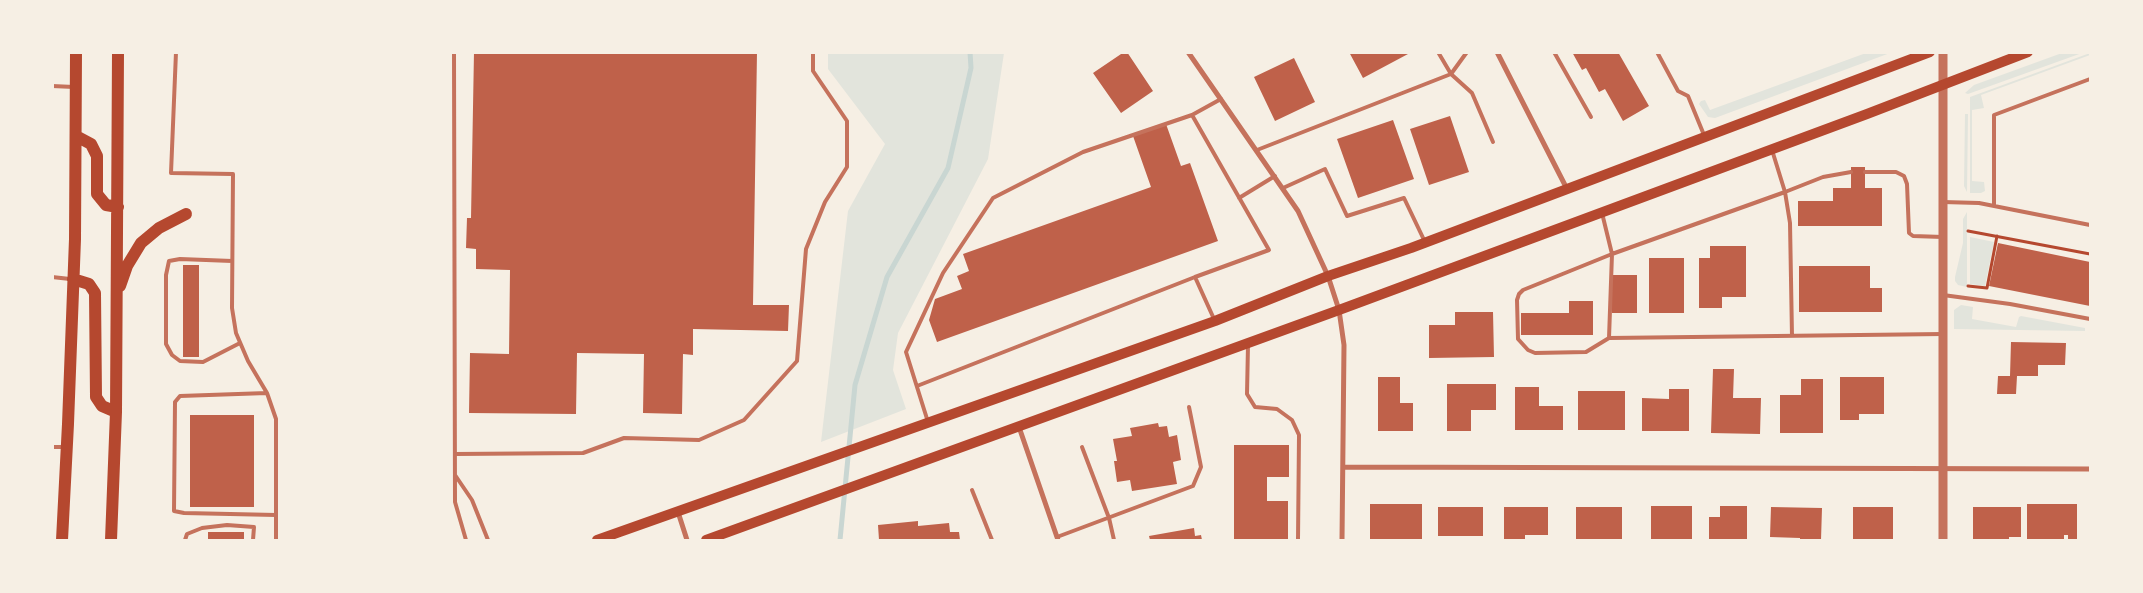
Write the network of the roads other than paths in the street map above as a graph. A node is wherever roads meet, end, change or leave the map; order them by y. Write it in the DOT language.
graph roads {
  1 [pos="76,52"];
  2 [pos="118,52"];
  3 [pos="176,52"];
  4 [pos="454,52"];
  5 [pos="813,52"];
  6 [pos="1188,52"];
  7 [pos="1438,52"];
  8 [pos="1467,52"];
  9 [pos="1497,52"];
  10 [pos="1554,52"];
  11 [pos="1657,52"];
  12 [pos="1930,52"];
  13 [pos="1943,52"];
  14 [pos="2028,52"];
  15 [pos="1451,74"];
  16 [pos="2090,79"];
  17 [pos="1943,85"];
  18 [pos="52,86"];
  19 [pos="76,87"];
  20 [pos="1221,99"];
  21 [pos="1192,115"];
  22 [pos="1591,117"];
  23 [pos="76,136"];
  24 [pos="1705,137"];
  25 [pos="1493,142"];
  26 [pos="1257,150"];
  27 [pos="1772,150"];
  28 [pos="1851,172"];
  29 [pos="1865,172"];
  30 [pos="1275,176"];
  31 [pos="1283,188"];
  32 [pos="1567,189"];
  33 [pos="1785,192"];
  34 [pos="1239,198"];
  35 [pos="1943,202"];
  36 [pos="1994,206"];
  37 [pos="118,207"];
  38 [pos="1602,213"];
  39 [pos="186,214"];
  40 [pos="2090,225"];
  41 [pos="1943,237"];
  42 [pos="1425,242"];
  43 [pos="1612,254"];
  44 [pos="232,261"];
  45 [pos="1328,276"];
  46 [pos="1194,277"];
  47 [pos="52,278"];
  48 [pos="73,279"];
  49 [pos="117,295"];
  50 [pos="1943,295"];
  51 [pos="1339,310"];
  52 [pos="2090,319"];
  53 [pos="1215,321"];
  54 [pos="1943,334"];
  55 [pos="1792,336"];
  56 [pos="1609,338"];
  57 [pos="240,343"];
  58 [pos="1248,343"];
  59 [pos="917,386"];
  60 [pos="267,393"];
  61 [pos="1188,407"];
  62 [pos="116,412"];
  63 [pos="929,424"];
  64 [pos="1019,427"];
  65 [pos="52,447"];
  66 [pos="1082,447"];
  67 [pos="67,448"];
  68 [pos="455,454"];
  69 [pos="1343,467"];
  70 [pos="1943,468"];
  71 [pos="2090,469"];
  72 [pos="455,475"];
  73 [pos="972,490"];
  74 [pos="678,512"];
  75 [pos="276,515"];
  76 [pos="1109,518"];
  77 [pos="1058,539"];
  78 [pos="62,540"];
  79 [pos="111,540"];
  80 [pos="185,540"];
  81 [pos="253,540"];
  82 [pos="276,540"];
  83 [pos="466,540"];
  84 [pos="488,540"];
  85 [pos="597,540"];
  86 [pos="687,540"];
  87 [pos="706,540"];
  88 [pos="992,540"];
  89 [pos="1114,540"];
  90 [pos="1298,540"];
  91 [pos="1342,540"];
  92 [pos="1943,540"];
  1 -- 19 [label="main road"];
  2 -- 37 [label="main road"];
  3 -- 44 [label="lane"];
  4 -- 68 [label="lane"];
  5 -- 68 [label="lane"];
  6 -- 20 [label="street"];
  7 -- 15 [label="lane"];
  8 -- 15 [label="lane"];
  9 -- 32 [label="street"];
  10 -- 22 [label="lane"];
  11 -- 24 [label="lane"];
  12 -- 24 [label="main road"];
  13 -- 17 [label="street"];
  14 -- 17 [label="main road"];
  15 -- 25 [label="lane"];
  15 -- 26 [label="lane"];
  16 -- 36 [label="lane"];
  17 -- 27 [label="main road"];
  17 -- 35 [label="street"];
  18 -- 19 [label="lane"];
  19 -- 23 [label="main road"];
  20 -- 21 [label="lane"];
  20 -- 26 [label="street"];
  21 -- 34 [label="lane"];
  21 -- 59 [label="lane"];
  23 -- 37 [label="main road"];
  23 -- 48 [label="main road"];
  24 -- 32 [label="main road"];
  26 -- 30 [label="street"];
  27 -- 33 [label="lane"];
  27 -- 38 [label="main road"];
  28 -- 33 [label="lane"];
  29 -- 41 [label="lane"];
  30 -- 31 [label="street"];
  30 -- 34 [label="lane"];
  31 -- 42 [label="lane"];
  31 -- 45 [label="street"];
  32 -- 42 [label="main road"];
  33 -- 43 [label="lane"];
  33 -- 55 [label="lane"];
  34 -- 46 [label="lane"];
  35 -- 36 [label="lane"];
  35 -- 41 [label="street"];
  36 -- 40 [label="lane"];
  37 -- 49 [label="main road"];
  38 -- 43 [label="lane"];
  38 -- 51 [label="main road"];
  39 -- 49 [label="main road"];
  41 -- 50 [label="street"];
  42 -- 45 [label="main road"];
  43 -- 56 [label="lane"];
  43 -- 56 [label="lane"];
  44 -- 57 [label="lane"];
  44 -- 57 [label="lane"];
  45 -- 51 [label="street"];
  45 -- 53 [label="main road"];
  46 -- 53 [label="lane"];
  46 -- 59 [label="lane"];
  47 -- 48 [label="lane"];
  48 -- 62 [label="main road"];
  48 -- 67 [label="main road"];
  49 -- 62 [label="main road"];
  50 -- 52 [label="lane"];
  50 -- 54 [label="street"];
  51 -- 58 [label="main road"];
  51 -- 69 [label="street"];
  53 -- 63 [label="main road"];
  54 -- 55 [label="lane"];
  54 -- 70 [label="street"];
  55 -- 56 [label="lane"];
  57 -- 60 [label="lane"];
  58 -- 64 [label="main road"];
  58 -- 90 [label="lane"];
  59 -- 63 [label="lane"];
  60 -- 75 [label="lane"];
  60 -- 75 [label="lane"];
  61 -- 76 [label="lane"];
  62 -- 79 [label="main road"];
  63 -- 74 [label="main road"];
  64 -- 77 [label="street"];
  64 -- 87 [label="main road"];
  65 -- 67 [label="lane"];
  66 -- 76 [label="lane"];
  67 -- 78 [label="main road"];
  68 -- 72 [label="lane"];
  69 -- 70 [label="street"];
  69 -- 91 [label="street"];
  70 -- 71 [label="street"];
  70 -- 92 [label="street"];
  72 -- 83 [label="lane"];
  72 -- 84 [label="lane"];
  73 -- 88 [label="lane"];
  74 -- 85 [label="main road"];
  74 -- 86 [label="street"];
  75 -- 82 [label="lane"];
  76 -- 77 [label="lane"];
  76 -- 89 [label="lane"];
  80 -- 81 [label="lane"];
}
